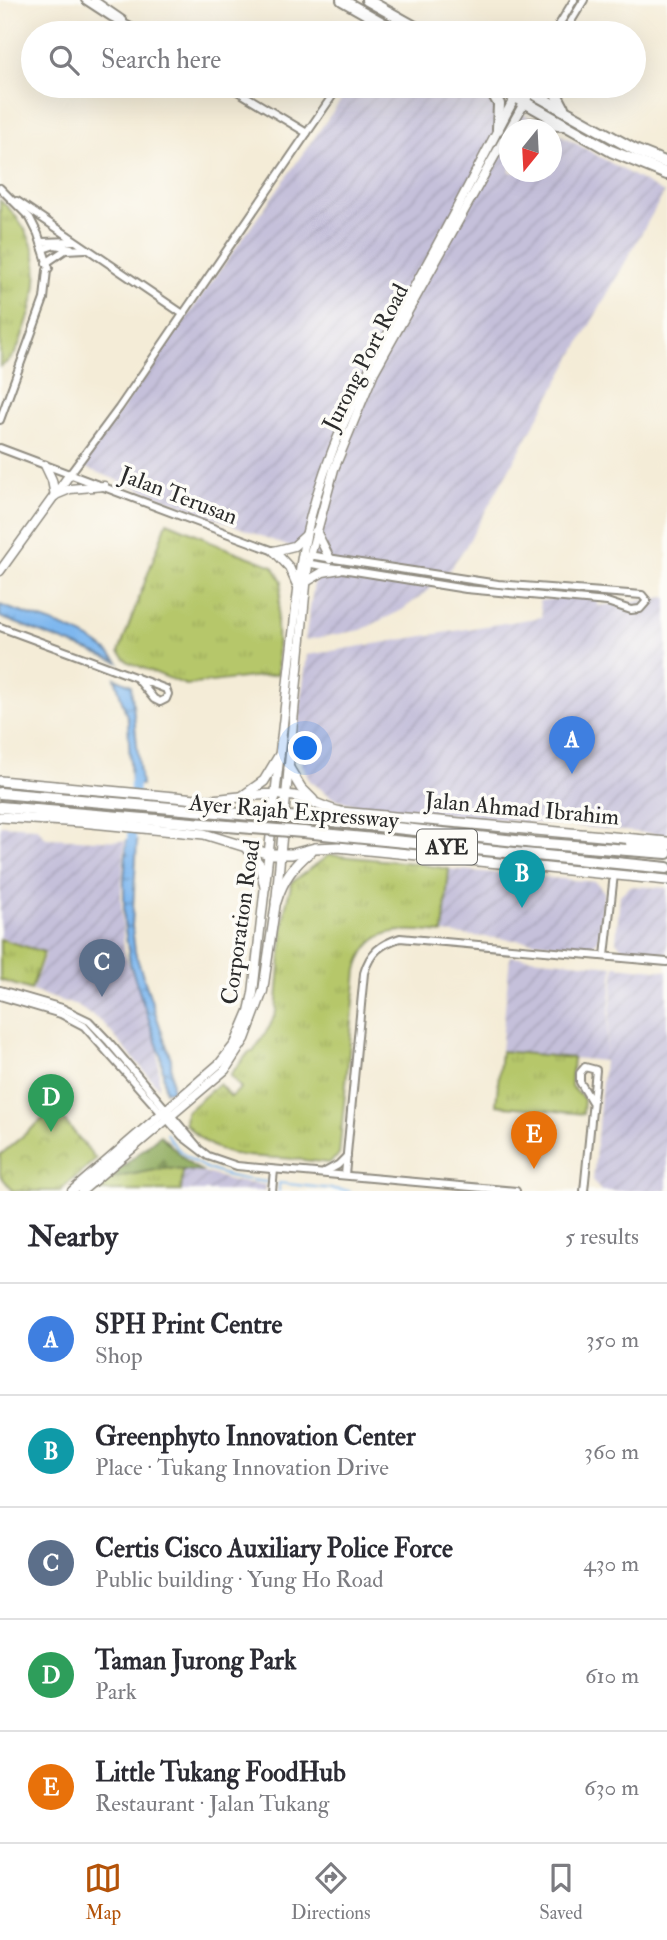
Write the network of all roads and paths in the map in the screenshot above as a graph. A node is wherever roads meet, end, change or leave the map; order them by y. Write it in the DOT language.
graph roads {
  1 [pos="85,0"];
  2 [pos="93,0"];
  3 [pos="342,0"];
  4 [pos="368,0"];
  5 [pos="574,0"];
  6 [pos="583,0"];
  7 [pos="113,15"];
  8 [pos="373,17"];
  9 [pos="123,21"];
  10 [pos="373,21"];
  11 [pos="380,21"];
  12 [pos="405,21"];
  13 [pos="561,21"];
  14 [pos="571,21"];
  15 [pos="249,98"];
  16 [pos="331,98"];
  17 [pos="496,98"];
  18 [pos="521,98"];
  19 [pos="534,98"];
  20 [pos="541,98"];
  21 [pos="559,98"];
  22 [pos="565,109"];
  23 [pos="503,119"];
  24 [pos="512,119"];
  25 [pos="562,126"];
  26 [pos="570,126"];
  27 [pos="307,133"];
  28 [pos="499,145"];
  29 [pos="499,145"];
  30 [pos="667,163"];
  31 [pos="667,174"];
  32 [pos="0,188"];
  33 [pos="9,197"];
  34 [pos="74,245"];
  35 [pos="42,246"];
  36 [pos="46,263"];
  37 [pos="183,314"];
  38 [pos="0,420"];
  39 [pos="0,448"];
  40 [pos="45,465"];
  41 [pos="70,474"];
  42 [pos="104,486"];
  43 [pos="55,496"];
  44 [pos="316,531"];
  45 [pos="306,535"];
  46 [pos="280,553"];
  47 [pos="305,559"];
  48 [pos="330,559"];
  49 [pos="340,569"];
  50 [pos="0,571"];
  51 [pos="302,585"];
  52 [pos="0,627"];
  53 [pos="136,677"];
  54 [pos="279,756"];
  55 [pos="289,768"];
  56 [pos="0,781"];
  57 [pos="0,793"];
  58 [pos="281,795"];
  59 [pos="128,799"];
  60 [pos="239,799"];
  61 [pos="146,801"];
  62 [pos="319,806"];
  63 [pos="0,807"];
  64 [pos="0,817"];
  65 [pos="125,821"];
  66 [pos="144,823"];
  67 [pos="667,844"];
  68 [pos="580,846"];
  69 [pos="246,847"];
  70 [pos="315,848"];
  71 [pos="667,853"];
  72 [pos="269,854"];
  73 [pos="281,855"];
  74 [pos="590,861"];
  75 [pos="667,868"];
  76 [pos="614,874"];
  77 [pos="667,874"];
  78 [pos="667,880"];
  79 [pos="265,887"];
  80 [pos="276,902"];
  81 [pos="605,956"];
  82 [pos="667,962"];
  83 [pos="0,989"];
  84 [pos="0,996"];
  85 [pos="593,1102"];
  86 [pos="166,1114"];
  87 [pos="347,1156"];
  88 [pos="274,1170"];
  89 [pos="323,1173"];
  90 [pos="345,1175"];
  91 [pos="72,1191"];
  92 [pos="82,1191"];
  93 [pos="272,1191"];
  94 [pos="516,1191"];
  95 [pos="584,1191"];
  1 -- 7 [label="street"];
  2 -- 7 [label="street"];
  3 -- 8 [label="highway"];
  4 -- 12 [label="highway"];
  5 -- 13 [label="street"];
  6 -- 14 [label="street"];
  7 -- 9 [label="street"];
  8 -- 10 [label="street"];
  8 -- 11 [label="highway"];
  15 -- 27 [label="street"];
  16 -- 27 [label="street"];
  17 -- 23 [label="highway"];
  18 -- 24 [label="main road, Jurong Port Road"];
  19 -- 26 [label="highway"];
  20 -- 22 [label="highway"];
  21 -- 22 [label="highway"];
  22 -- 30 [label="highway"];
  25 -- 26 [label="highway"];
  26 -- 31 [label="highway"];
  27 -- 37 [label="street"];
  28 -- 44 [label="main road, Jurong Port Road"];
  29 -- 45 [label="main road, Jurong Port Road"];
  32 -- 33 [label="street"];
  33 -- 34 [label="street"];
  33 -- 35 [label="street"];
  34 -- 35 [label="street"];
  34 -- 36 [label="street"];
  34 -- 37 [label="street"];
  35 -- 36 [label="street"];
  36 -- 38 [label="street"];
  37 -- 41 [label="street"];
  39 -- 40 [label="street, Jalan Terusan"];
  40 -- 41 [label="street, Jalan Terusan"];
  40 -- 43 [label="main road"];
  41 -- 42 [label="street, Jalan Terusan"];
  41 -- 43 [label="main road"];
  42 -- 43 [label="main road"];
  42 -- 46 [label="street, Jalan Terusan"];
  43 -- 50 [label="main road"];
  44 -- 47 [label="main road, Jurong Port Road"];
  44 -- 48 [label="main road"];
  45 -- 46 [label="main road"];
  45 -- 47 [label="main road, Jurong Port Road"];
  46 -- 47 [label="main road"];
  46 -- 51 [label="main road"];
  47 -- 48 [label="street"];
  47 -- 49 [label="street"];
  47 -- 51 [label="main road, Jurong Port Road"];
  48 -- 49 [label="street"];
  49 -- 51 [label="main road"];
  51 -- 54 [label="main road, Jurong Port Road"];
  51 -- 55 [label="main road, Jurong Port Road"];
  52 -- 53 [label="street"];
  53 -- 53 [label="street"];
  54 -- 58 [label="main road, Jurong Port Road"];
  54 -- 60 [label="main road"];
  55 -- 58 [label="main road, Jurong Port Road"];
  55 -- 62 [label="main road"];
  56 -- 59 [label="main road"];
  57 -- 59 [label="highway, Ayer Rajah Expressway / AYE"];
  58 -- 60 [label="main road, Jalan Ahmad Ibrahim"];
  58 -- 62 [label="main road, Jalan Ahmad Ibrahim"];
  58 -- 72 [label="main road, Corporation Road"];
  58 -- 73 [label="main road, Corporation Road"];
  59 -- 61 [label="highway, Ayer Rajah Expressway / AYE"];
  60 -- 61 [label="main road, Jalan Ahmad Ibrahim"];
  61 -- 68 [label="highway, Ayer Rajah Expressway / AYE, bridge"];
  62 -- 67 [label="main road, Jalan Ahmad Ibrahim"];
  63 -- 65 [label="highway, Ayer Rajah Expressway / AYE"];
  64 -- 65 [label="main road"];
  65 -- 66 [label="highway, Ayer Rajah Expressway / AYE"];
  66 -- 69 [label="main road"];
  66 -- 74 [label="highway, Ayer Rajah Expressway / AYE, bridge"];
  67 -- 68 [label="highway"];
  68 -- 71 [label="highway, Ayer Rajah Expressway / AYE"];
  69 -- 72 [label="main road"];
  69 -- 79 [label="main road"];
  70 -- 73 [label="main road"];
  70 -- 76 [label="main road"];
  70 -- 80 [label="main road"];
  72 -- 73 [label="main road"];
  72 -- 79 [label="main road, Corporation Road"];
  73 -- 80 [label="main road, Corporation Road"];
  74 -- 75 [label="highway, Ayer Rajah Expressway / AYE"];
  74 -- 77 [label="highway"];
  76 -- 78 [label="main road"];
  76 -- 81 [label="street"];
  79 -- 86 [label="main road, Corporation Road"];
  80 -- 86 [label="main road, Corporation Road"];
  81 -- 82 [label="street"];
  81 -- 87 [label="street"];
  83 -- 86 [label="street"];
  84 -- 86 [label="street"];
  85 -- 85 [label="street"];
  85 -- 95 [label="street"];
  86 -- 88 [label="street"];
  86 -- 91 [label="main road, Corporation Road"];
  86 -- 92 [label="main road, Corporation Road"];
  87 -- 89 [label="street"];
  87 -- 90 [label="street"];
  88 -- 89 [label="street"];
  88 -- 93 [label="street"];
  89 -- 90 [label="street"];
  90 -- 94 [label="street"];
}
